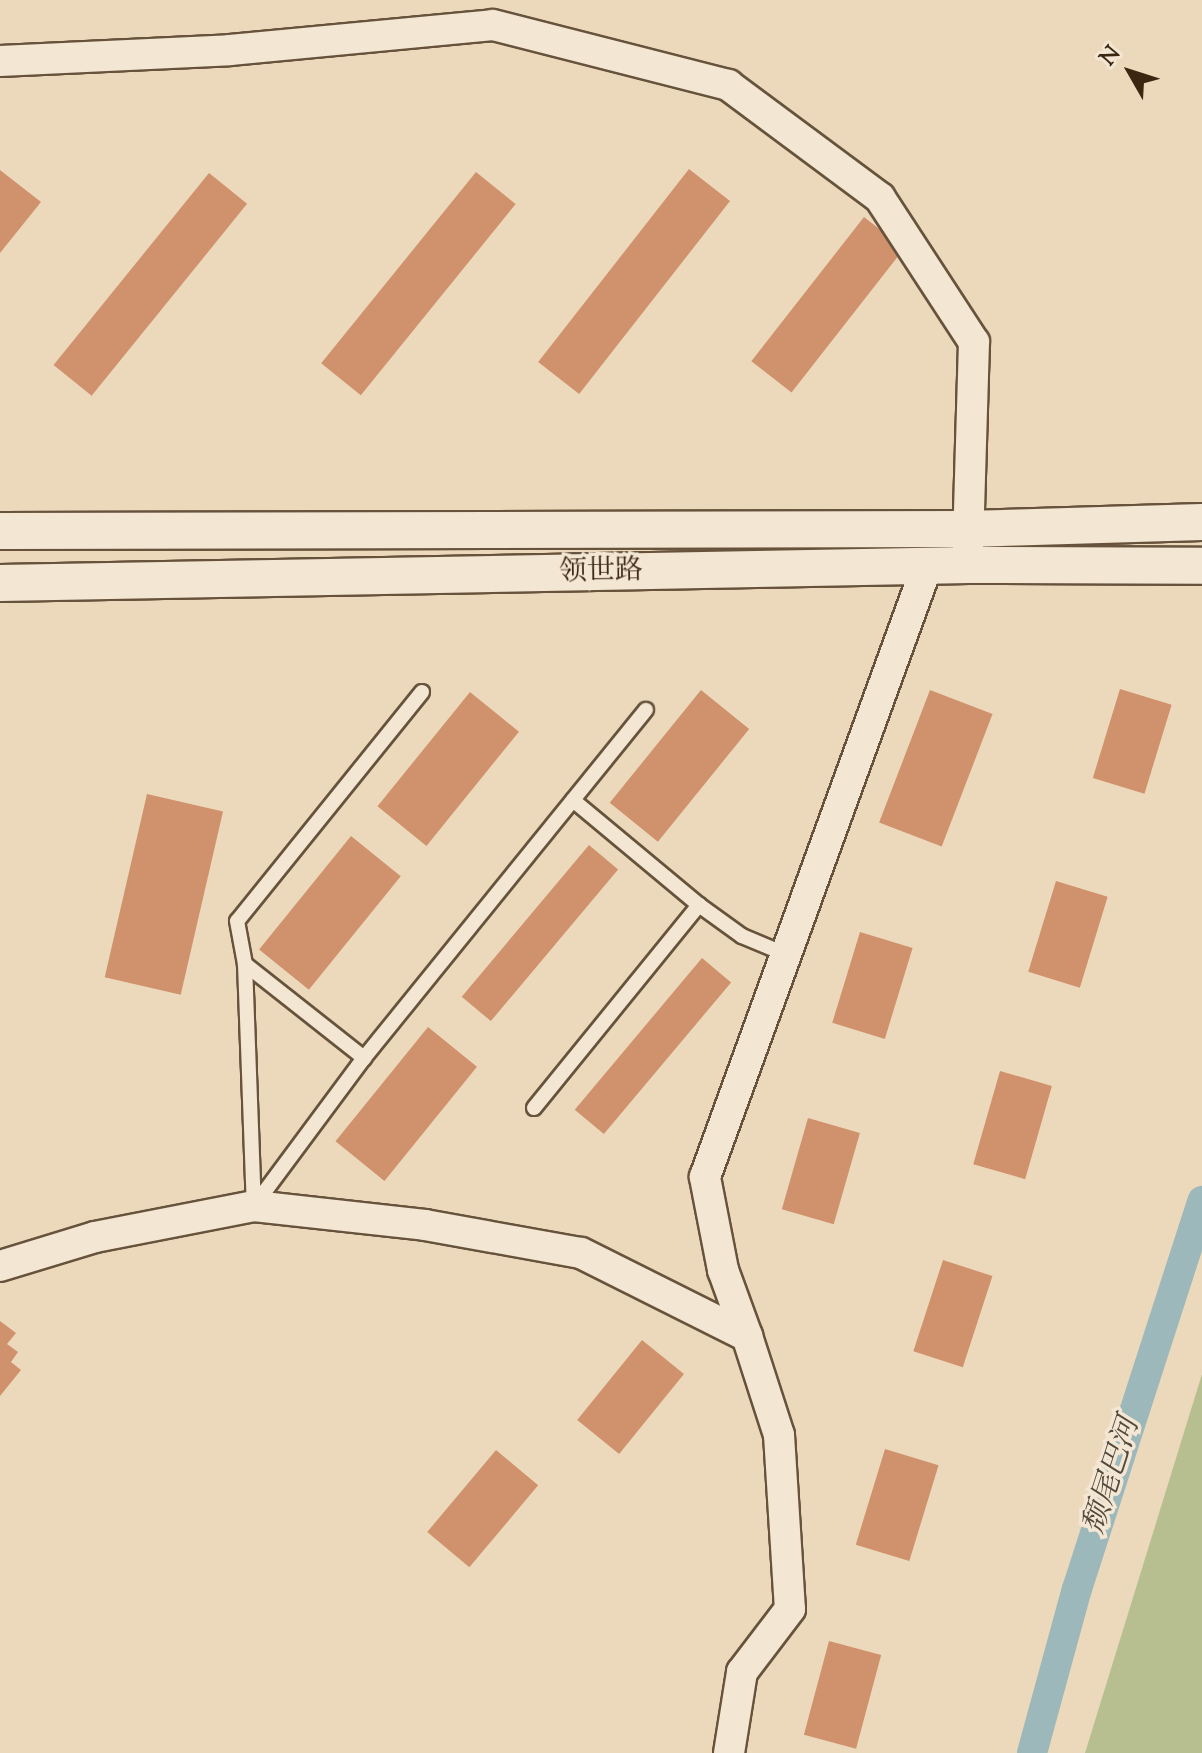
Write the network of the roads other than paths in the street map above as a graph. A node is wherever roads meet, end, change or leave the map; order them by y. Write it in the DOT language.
graph roads {
  1 [pos="0,61"];
  2 [pos="1202,522"];
  3 [pos="968,529"];
  4 [pos="0,531"];
  5 [pos="969,565"];
  6 [pos="927,566"];
  7 [pos="1202,566"];
  8 [pos="0,583"];
  9 [pos="422,692"];
  10 [pos="646,710"];
  11 [pos="573,800"];
  12 [pos="699,905"];
  13 [pos="785,954"];
  14 [pos="245,964"];
  15 [pos="364,1058"];
  16 [pos="534,1108"];
  17 [pos="254,1206"];
  18 [pos="0,1266"];
  19 [pos="747,1336"];
  20 [pos="729,1753"];
  1 -- 3 [label="street"];
  2 -- 3 [label="street, 领世路"];
  3 -- 4 [label="street, 领世路"];
  3 -- 5 [label="street"];
  5 -- 6 [label="street, 领世路"];
  5 -- 7 [label="street, 领世路"];
  6 -- 8 [label="street, 领世路"];
  6 -- 13 [label="street"];
  9 -- 14 [label="lane"];
  10 -- 11 [label="lane"];
  11 -- 12 [label="lane"];
  11 -- 15 [label="lane"];
  12 -- 13 [label="lane"];
  12 -- 16 [label="lane"];
  13 -- 19 [label="street"];
  14 -- 15 [label="lane"];
  14 -- 17 [label="lane"];
  15 -- 17 [label="lane"];
  17 -- 18 [label="street"];
  17 -- 19 [label="street"];
  19 -- 20 [label="street"];
}
